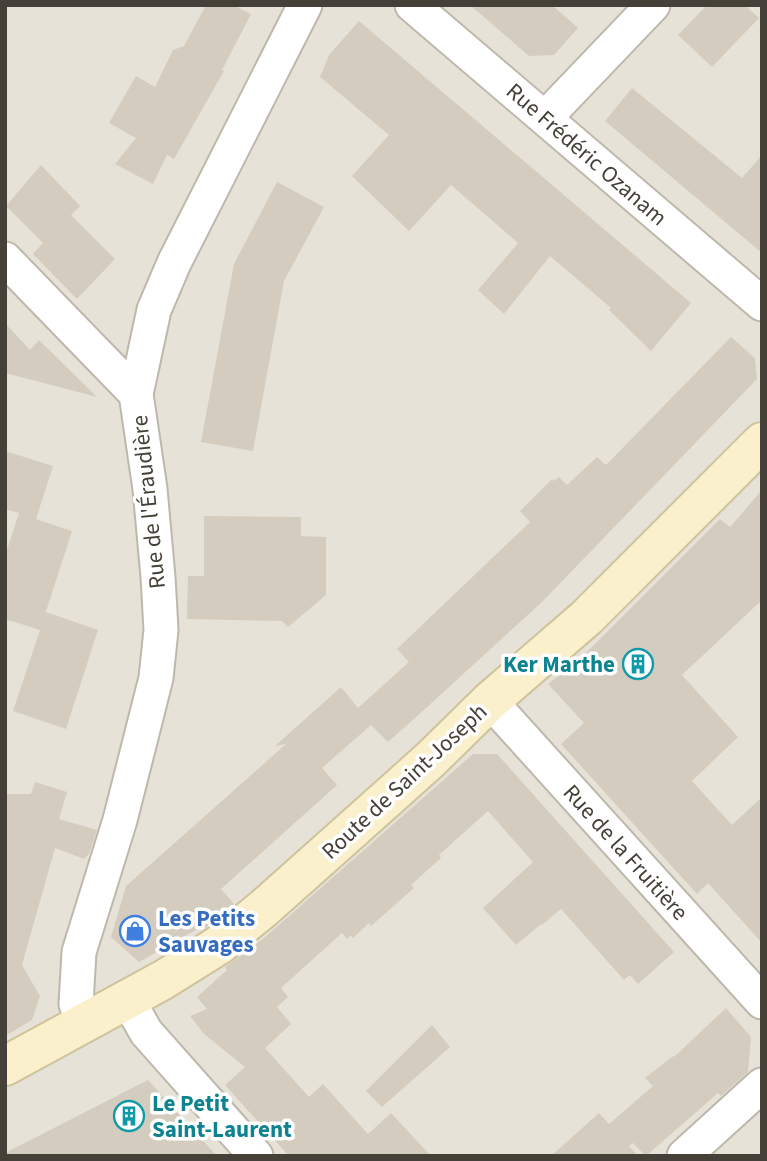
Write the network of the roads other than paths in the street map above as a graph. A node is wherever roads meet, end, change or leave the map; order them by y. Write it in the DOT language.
graph roads {
  1 [pos="304,5"];
  2 [pos="412,5"];
  3 [pos="653,5"];
  4 [pos="545,118"];
  5 [pos="5,259"];
  6 [pos="762,304"];
  7 [pos="136,394"];
  8 [pos="762,442"];
  9 [pos="490,701"];
  10 [pos="128,1000"];
  11 [pos="762,1002"];
  12 [pos="83,1024"];
  13 [pos="5,1066"];
  14 [pos="762,1085"];
  15 [pos="256,1156"];
  16 [pos="684,1156"];
  1 -- 7 [label="street, Rue de l'Éraudière"];
  2 -- 4 [label="street, Rue Frédéric Ozanam"];
  3 -- 4 [label="street"];
  4 -- 6 [label="street, Rue Frédéric Ozanam"];
  5 -- 7 [label="street"];
  7 -- 12 [label="street, Rue de l'Éraudière"];
  8 -- 9 [label="street, Route de Saint-Joseph"];
  9 -- 10 [label="street, Route de Saint-Joseph"];
  9 -- 11 [label="street, Rue de la Fruitière"];
  10 -- 12 [label="street, Route de Saint-Joseph"];
  10 -- 15 [label="street"];
  12 -- 13 [label="street, Route de Saint-Joseph"];
  14 -- 16 [label="street"];
}
